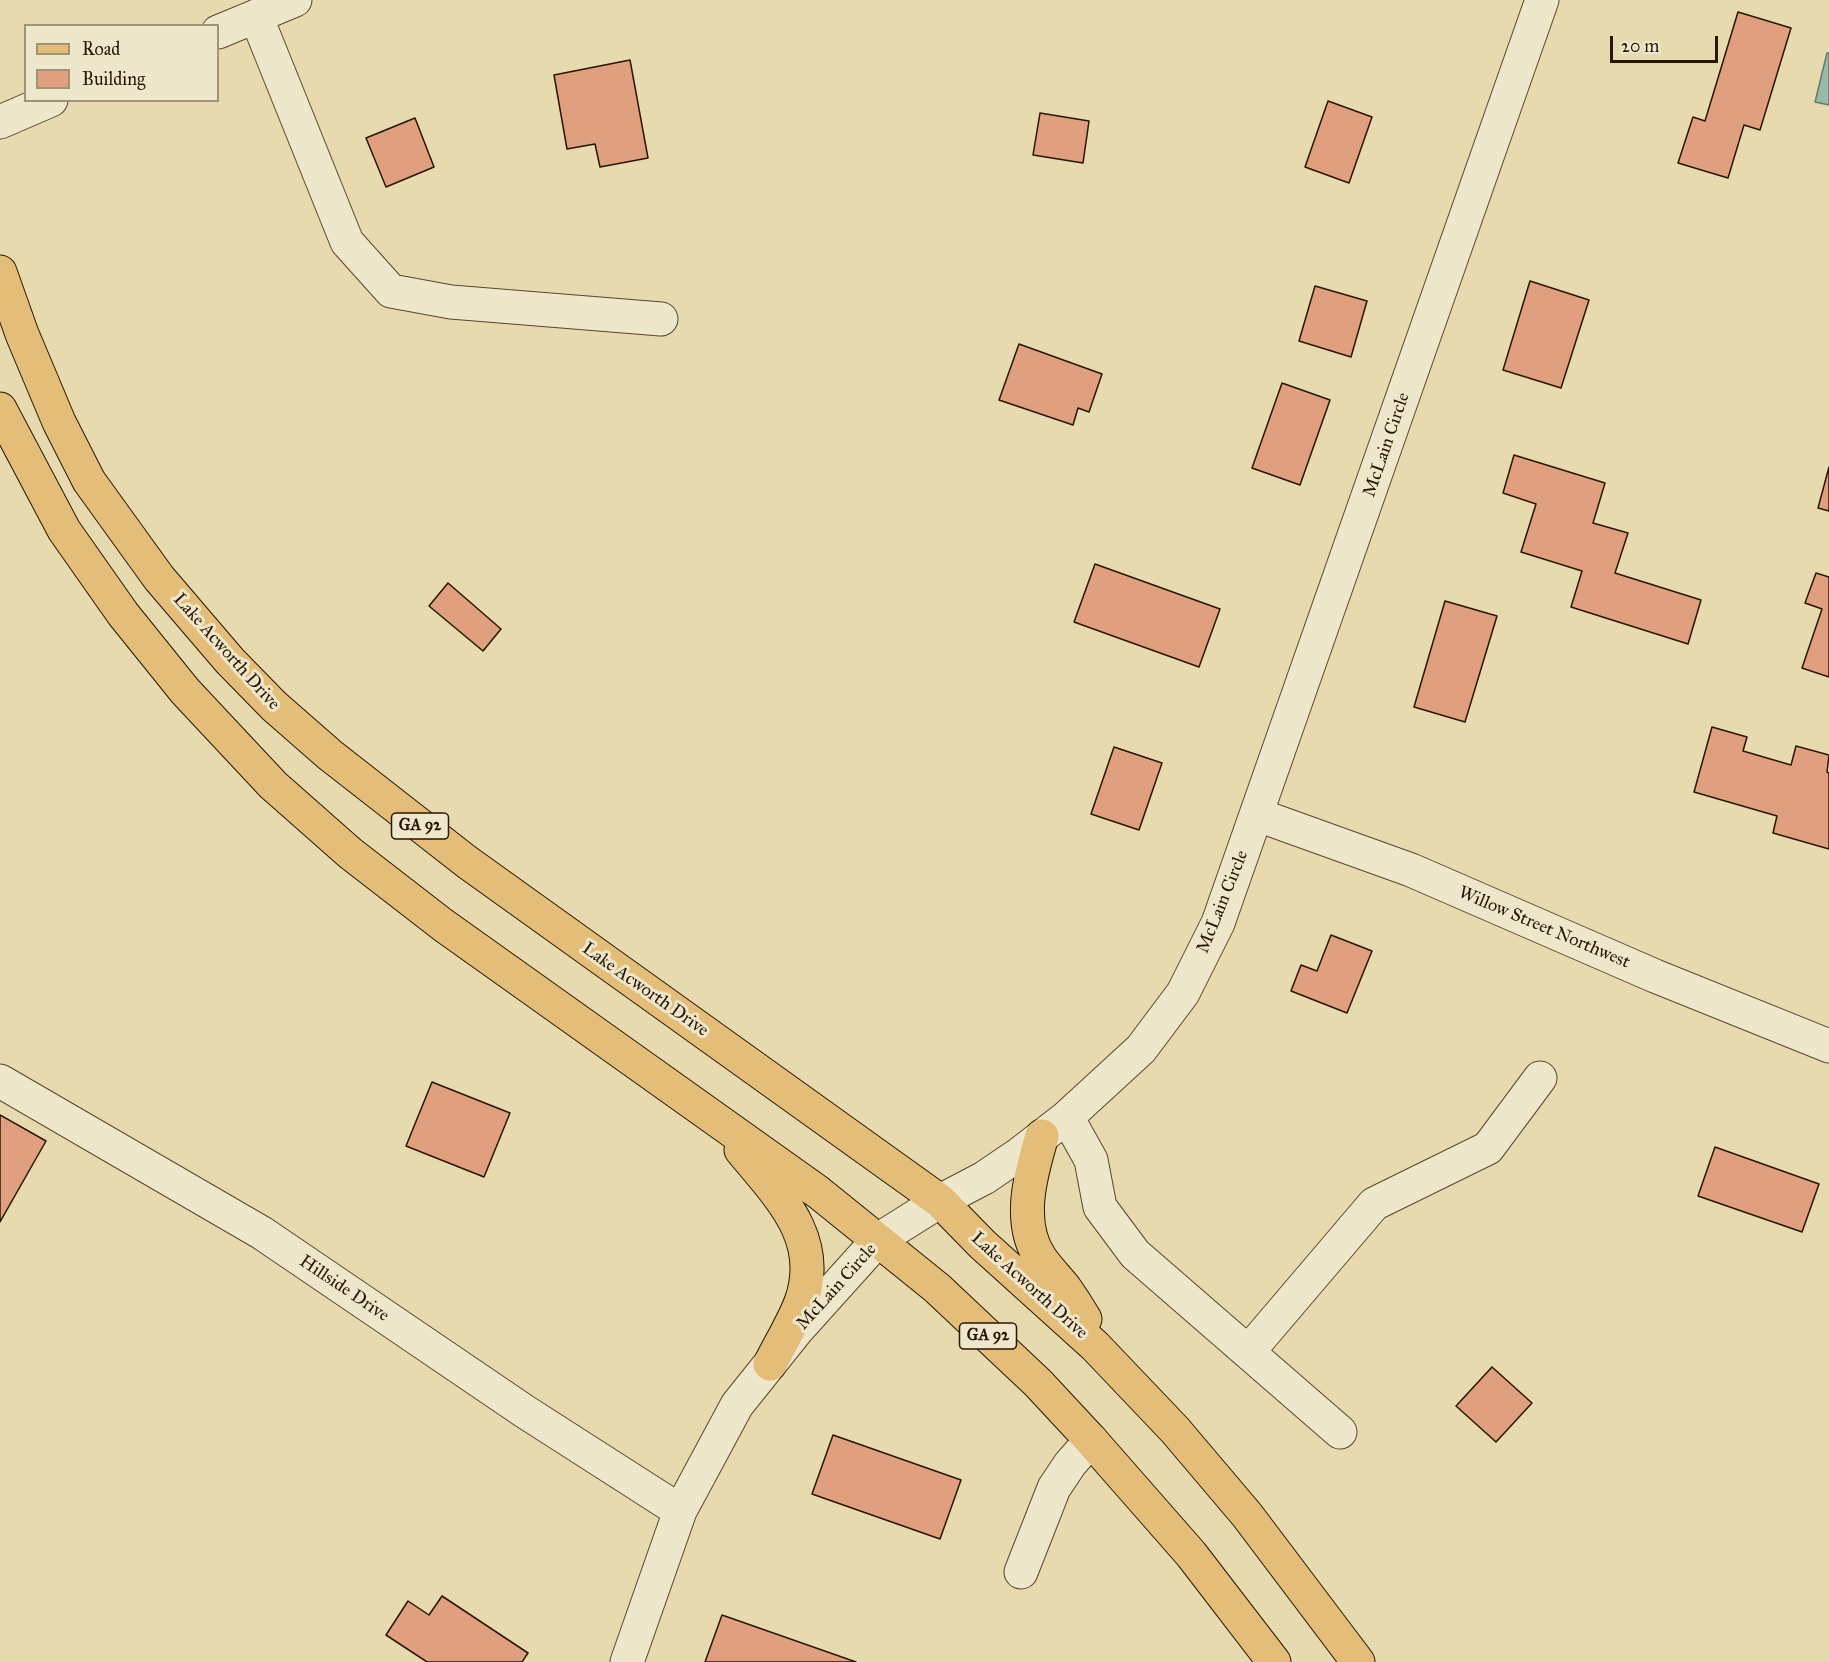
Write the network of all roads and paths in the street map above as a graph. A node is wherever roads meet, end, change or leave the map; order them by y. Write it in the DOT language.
graph roads {
  1 [pos="295,0"];
  2 [pos="1542,0"];
  3 [pos="256,16"];
  4 [pos="219,32"];
  5 [pos="46,102"];
  6 [pos="0,122"];
  7 [pos="0,272"];
  8 [pos="661,319"];
  9 [pos="0,409"];
  10 [pos="1257,814"];
  11 [pos="1829,1047"];
  12 [pos="1540,1078"];
  13 [pos="0,1081"];
  14 [pos="711,1114"];
  15 [pos="1054,1126"];
  16 [pos="940,1202"];
  17 [pos="878,1240"];
  18 [pos="1248,1352"];
  19 [pos="770,1364"];
  20 [pos="1116,1366"];
  21 [pos="1340,1432"];
  22 [pos="1090,1440"];
  23 [pos="680,1511"];
  24 [pos="1022,1572"];
  25 [pos="627,1662"];
  26 [pos="1274,1662"];
  27 [pos="1358,1662"];
  1 -- 3 [label="street"];
  2 -- 10 [label="street, McLain Circle"];
  3 -- 4 [label="street"];
  3 -- 8 [label="street"];
  5 -- 6 [label="street"];
  7 -- 16 [label="main road, Lake Acworth Drive / GA 92"];
  9 -- 14 [label="main road, GA 92"];
  10 -- 11 [label="street, Willow Street Northwest"];
  10 -- 15 [label="street, McLain Circle"];
  12 -- 18 [label="street"];
  13 -- 23 [label="street, Hillside Drive"];
  14 -- 17 [label="main road, GA 92"];
  14 -- 19 [label="main road"];
  15 -- 16 [label="street, McLain Circle"];
  15 -- 18 [label="street"];
  15 -- 20 [label="main road"];
  16 -- 17 [label="street, McLain Circle"];
  16 -- 20 [label="main road, Lake Acworth Drive / GA 92"];
  17 -- 19 [label="street, McLain Circle"];
  17 -- 22 [label="main road, GA 92"];
  18 -- 21 [label="street"];
  19 -- 23 [label="street, McLain Circle"];
  20 -- 27 [label="main road, Lake Acworth Drive / GA 92"];
  22 -- 24 [label="street"];
  22 -- 26 [label="main road, GA 92"];
  23 -- 25 [label="street, McLain Circle"];
}
